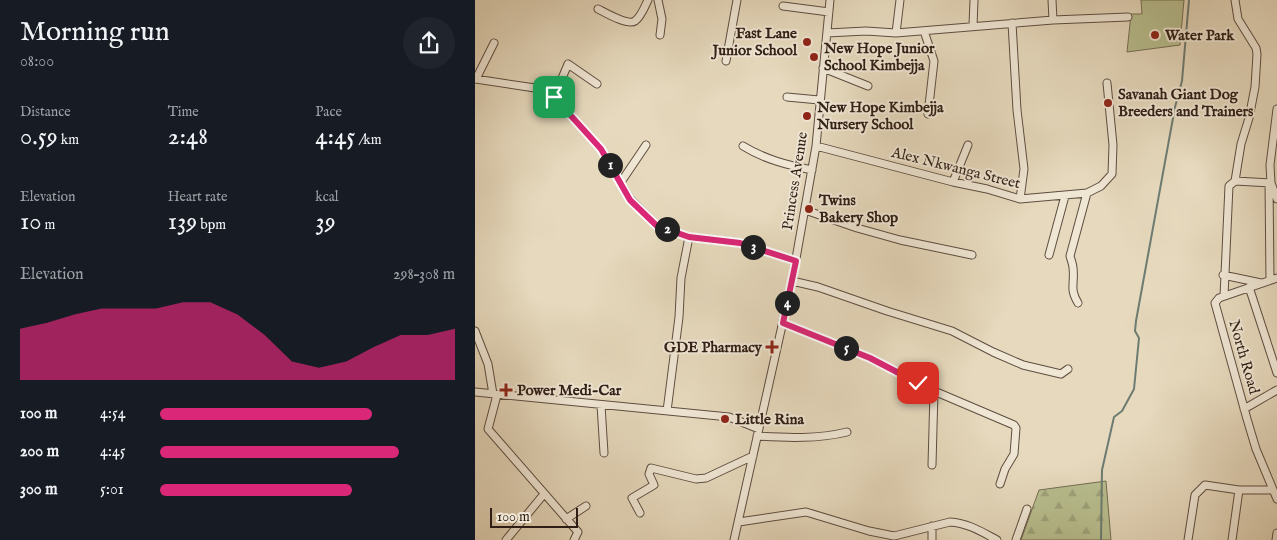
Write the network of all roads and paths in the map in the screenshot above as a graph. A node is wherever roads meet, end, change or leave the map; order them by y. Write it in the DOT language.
graph roads {
  1 [pos="648,0"];
  2 [pos="659,0"];
  3 [pos="737,0"];
  4 [pos="830,0"];
  5 [pos="900,0"];
  6 [pos="974,0"];
  7 [pos="1052,0"];
  8 [pos="1235,0"];
  9 [pos="783,6"];
  10 [pos="598,9"];
  11 [pos="829,12"];
  12 [pos="1128,17"];
  13 [pos="1053,20"];
  14 [pos="1012,23"];
  15 [pos="973,26"];
  16 [pos="924,31"];
  17 [pos="827,33"];
  18 [pos="896,33"];
  19 [pos="660,35"];
  20 [pos="494,43"];
  21 [pos="725,61"];
  22 [pos="823,68"];
  23 [pos="475,79"];
  24 [pos="1107,83"];
  25 [pos="597,84"];
  26 [pos="868,86"];
  27 [pos="554,97"];
  28 [pos="787,97"];
  29 [pos="819,100"];
  30 [pos="1277,109"];
  31 [pos="928,114"];
  32 [pos="646,145"];
  33 [pos="967,145"];
  34 [pos="743,146"];
  35 [pos="816,146"];
  36 [pos="812,170"];
  37 [pos="1235,181"];
  38 [pos="621,182"];
  39 [pos="953,182"];
  40 [pos="1270,183"];
  41 [pos="1087,193"];
  42 [pos="1065,196"];
  43 [pos="1277,199"];
  44 [pos="1020,200"];
  45 [pos="805,210"];
  46 [pos="689,237"];
  47 [pos="1049,254"];
  48 [pos="972,255"];
  49 [pos="796,261"];
  50 [pos="1223,275"];
  51 [pos="1273,279"];
  52 [pos="792,281"];
  53 [pos="1261,283"];
  54 [pos="1249,287"];
  55 [pos="1223,296"];
  56 [pos="1079,303"];
  57 [pos="783,323"];
  58 [pos="475,331"];
  59 [pos="475,351"];
  60 [pos="483,352"];
  61 [pos="1068,369"];
  62 [pos="1277,373"];
  63 [pos="1277,390"];
  64 [pos="934,391"];
  65 [pos="475,392"];
  66 [pos="495,395"];
  67 [pos="601,405"];
  68 [pos="1244,409"];
  69 [pos="667,410"];
  70 [pos="847,432"];
  71 [pos="758,433"];
  72 [pos="604,454"];
  73 [pos="753,456"];
  74 [pos="932,465"];
  75 [pos="1000,484"];
  76 [pos="1239,490"];
  77 [pos="1273,490"];
  78 [pos="544,494"];
  79 [pos="1277,499"];
  80 [pos="586,506"];
  81 [pos="1027,509"];
  82 [pos="640,513"];
  83 [pos="566,519"];
  84 [pos="739,522"];
  85 [pos="932,526"];
  86 [pos="1277,533"];
  87 [pos="903,537"];
  88 [pos="506,540"];
  89 [pos="574,540"];
  90 [pos="734,540"];
  91 [pos="932,540"];
  92 [pos="997,540"];
  93 [pos="1016,540"];
  94 [pos="1188,540"];
  95 [pos="1232,540"];
  96 [pos="1276,540"];
  1 -- 10 [label="street"];
  2 -- 19 [label="street"];
  3 -- 21 [label="street"];
  4 -- 11 [label="street, Princess Avenue"];
  5 -- 18 [label="street"];
  6 -- 15 [label="street"];
  7 -- 13 [label="street"];
  8 -- 37 [label="street"];
  9 -- 11 [label="street"];
  11 -- 17 [label="street, Princess Avenue"];
  12 -- 13 [label="street"];
  13 -- 14 [label="street"];
  14 -- 15 [label="street"];
  14 -- 44 [label="street"];
  15 -- 16 [label="street"];
  16 -- 18 [label="street"];
  16 -- 31 [label="street"];
  17 -- 18 [label="street"];
  17 -- 22 [label="street, Princess Avenue"];
  20 -- 23 [label="street"];
  22 -- 26 [label="street"];
  22 -- 29 [label="street, Princess Avenue"];
  23 -- 27 [label="street"];
  24 -- 41 [label="street, Alex Nkwanga Street"];
  25 -- 27 [label="street"];
  27 -- 38 [label="street"];
  28 -- 29 [label="street"];
  29 -- 35 [label="street, Princess Avenue"];
  30 -- 40 [label="street"];
  32 -- 38 [label="street"];
  33 -- 39 [label="street"];
  34 -- 36 [label="street"];
  35 -- 36 [label="street, Princess Avenue"];
  35 -- 39 [label="street, Alex Nkwanga Street"];
  36 -- 45 [label="street, Princess Avenue"];
  37 -- 40 [label="street"];
  37 -- 50 [label="street"];
  38 -- 46 [label="street"];
  39 -- 44 [label="street, Alex Nkwanga Street"];
  40 -- 43 [label="street"];
  40 -- 51 [label="street"];
  41 -- 42 [label="street, Alex Nkwanga Street"];
  41 -- 56 [label="street"];
  42 -- 44 [label="street, Alex Nkwanga Street"];
  42 -- 47 [label="street"];
  45 -- 48 [label="street"];
  45 -- 49 [label="street, Princess Avenue"];
  46 -- 49 [label="street"];
  46 -- 69 [label="street"];
  49 -- 52 [label="street, Princess Avenue"];
  50 -- 53 [label="street"];
  50 -- 55 [label="street"];
  51 -- 53 [label="street"];
  52 -- 57 [label="street, Princess Avenue"];
  52 -- 61 [label="street"];
  53 -- 54 [label="street"];
  54 -- 55 [label="street"];
  54 -- 62 [label="street"];
  55 -- 68 [label="street, North Road"];
  57 -- 64 [label="street"];
  57 -- 71 [label="street, Princess Avenue"];
  58 -- 60 [label="street"];
  59 -- 60 [label="street"];
  60 -- 66 [label="street"];
  63 -- 68 [label="street"];
  64 -- 74 [label="street"];
  64 -- 75 [label="street"];
  65 -- 66 [label="street"];
  66 -- 67 [label="street"];
  66 -- 78 [label="street"];
  67 -- 69 [label="street"];
  67 -- 72 [label="street"];
  68 -- 77 [label="street, North Road"];
  69 -- 71 [label="street"];
  70 -- 71 [label="street"];
  71 -- 73 [label="street, Princess Avenue"];
  73 -- 82 [label="street"];
  73 -- 84 [label="street, Princess Avenue"];
  76 -- 77 [label="street"];
  76 -- 94 [label="street"];
  76 -- 95 [label="street"];
  77 -- 79 [label="street, North Road"];
  78 -- 83 [label="street"];
  78 -- 88 [label="street"];
  80 -- 83 [label="street"];
  81 -- 93 [label="street"];
  83 -- 89 [label="street"];
  84 -- 87 [label="street"];
  84 -- 90 [label="street, Princess Avenue"];
  85 -- 87 [label="street"];
  85 -- 91 [label="street"];
  85 -- 92 [label="street"];
  86 -- 96 [label="street"];
}
